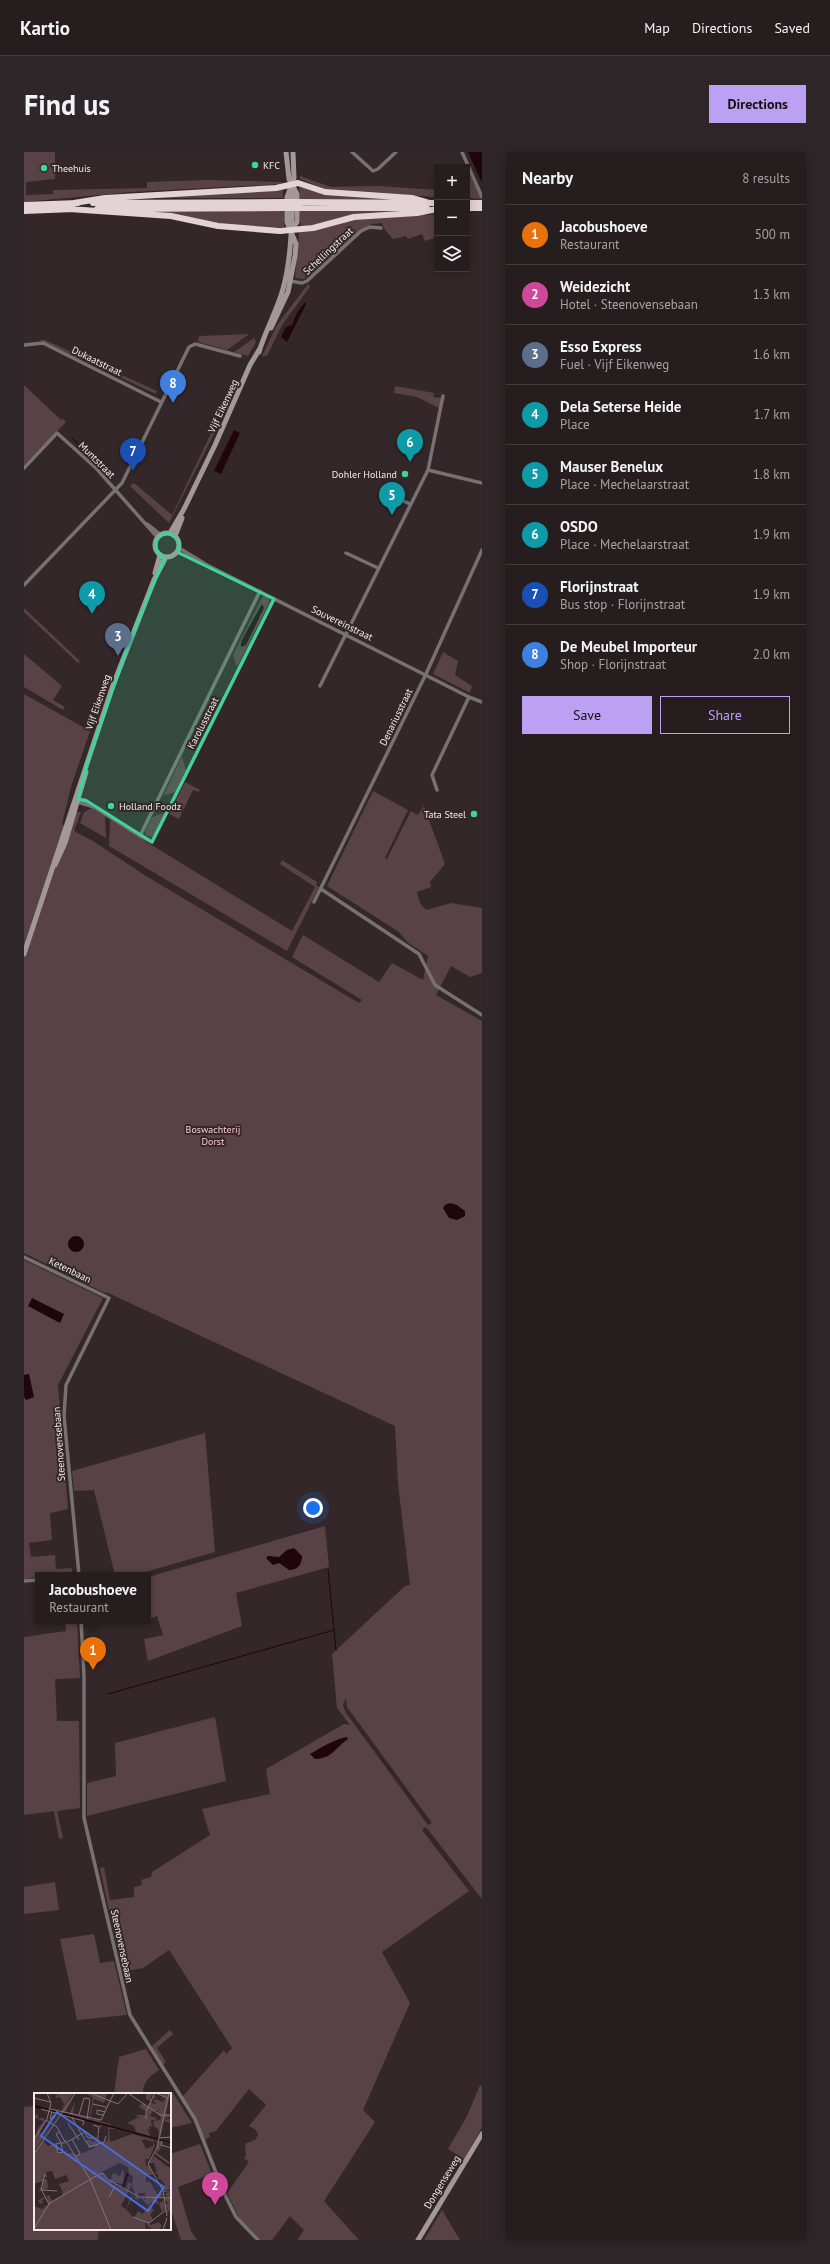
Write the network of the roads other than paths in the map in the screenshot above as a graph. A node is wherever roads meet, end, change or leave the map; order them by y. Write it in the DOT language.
graph roads {
  1 [pos="286,152"];
  2 [pos="293,152"];
  3 [pos="352,152"];
  4 [pos="396,152"];
  5 [pos="462,152"];
  6 [pos="292,185"];
  7 [pos="429,202"];
  8 [pos="74,203"];
  9 [pos="434,203"];
  10 [pos="470,203"];
  11 [pos="481,204"];
  12 [pos="24,205"];
  13 [pos="283,205"];
  14 [pos="301,205"];
  15 [pos="470,207"];
  16 [pos="434,208"];
  17 [pos="69,209"];
  18 [pos="434,209"];
  19 [pos="24,211"];
  20 [pos="381,228"];
  21 [pos="292,230"];
  22 [pos="285,280"];
  23 [pos="291,281"];
  24 [pos="265,337"];
  25 [pos="24,345"];
  26 [pos="240,356"];
  27 [pos="443,396"];
  28 [pos="161,402"];
  29 [pos="24,468"];
  30 [pos="428,470"];
  31 [pos="482,483"];
  32 [pos="116,491"];
  33 [pos="388,494"];
  34 [pos="410,504"];
  35 [pos="173,535"];
  36 [pos="159,536"];
  37 [pos="178,550"];
  38 [pos="482,550"];
  39 [pos="346,553"];
  40 [pos="160,555"];
  41 [pos="166,557"];
  42 [pos="378,568"];
  43 [pos="154,580"];
  44 [pos="24,585"];
  45 [pos="260,592"];
  46 [pos="274,599"];
  47 [pos="346,634"];
  48 [pos="426,674"];
  49 [pos="320,686"];
  50 [pos="470,697"];
  51 [pos="482,702"];
  52 [pos="436,790"];
  53 [pos="77,800"];
  54 [pos="140,836"];
  55 [pos="321,889"];
  56 [pos="314,902"];
  57 [pos="24,954"];
  58 [pos="482,1015"];
  59 [pos="24,1257"];
  60 [pos="109,1298"];
  61 [pos="78,1572"];
  62 [pos="35,1580"];
  63 [pos="24,1581"];
  64 [pos="81,1624"];
  65 [pos="482,2134"];
  66 [pos="258,2240"];
  67 [pos="418,2240"];
  1 -- 6 [label="main road"];
  2 -- 6 [label="main road"];
  3 -- 4 [label="street"];
  5 -- 11 [label="street"];
  6 -- 7 [label="highway"];
  6 -- 8 [label="highway"];
  6 -- 21 [label="main road"];
  6 -- 21 [label="main road"];
  7 -- 9 [label="highway"];
  7 -- 14 [label="highway"];
  8 -- 12 [label="highway"];
  8 -- 13 [label="highway"];
  10 -- 11 [label="highway"];
  11 -- 15 [label="highway"];
  13 -- 14 [label="highway, bridge"];
  13 -- 17 [label="highway"];
  14 -- 16 [label="highway"];
  17 -- 19 [label="highway"];
  17 -- 21 [label="highway"];
  18 -- 21 [label="highway"];
  20 -- 23 [label="street, Schellingstraat"];
  21 -- 22 [label="main road, Vijf Eikenweg"];
  21 -- 23 [label="main road, Vijf Eikenweg"];
  22 -- 23 [label="street, Schellingstraat"];
  22 -- 24 [label="main road, Vijf Eikenweg"];
  23 -- 24 [label="main road, Vijf Eikenweg"];
  24 -- 35 [label="main road, Vijf Eikenweg"];
  25 -- 28 [label="street, Dukaatstraat"];
  26 -- 28 [label="street"];
  27 -- 30 [label="street"];
  28 -- 32 [label="street"];
  29 -- 32 [label="street, Muntstraat"];
  30 -- 31 [label="street"];
  30 -- 34 [label="street"];
  32 -- 36 [label="street"];
  32 -- 44 [label="street, Muntstraat"];
  33 -- 34 [label="street"];
  34 -- 42 [label="street"];
  35 -- 36 [label="main road"];
  35 -- 37 [label="main road"];
  36 -- 40 [label="main road"];
  37 -- 41 [label="main road"];
  37 -- 45 [label="street, Souvereinstraat"];
  38 -- 48 [label="street, Denariusstraat"];
  39 -- 42 [label="street"];
  40 -- 41 [label="main road"];
  40 -- 43 [label="main road, Vijf Eikenweg"];
  41 -- 43 [label="main road, Vijf Eikenweg"];
  42 -- 47 [label="street"];
  43 -- 53 [label="main road, Vijf Eikenweg"];
  45 -- 46 [label="street, Souvereinstraat"];
  45 -- 54 [label="street, Karolusstraat"];
  46 -- 47 [label="street, Souvereinstraat"];
  46 -- 54 [label="street, Karolusstraat"];
  47 -- 48 [label="street, Souvereinstraat"];
  47 -- 49 [label="street"];
  48 -- 50 [label="street, Souvereinstraat"];
  48 -- 55 [label="street, Denariusstraat"];
  50 -- 51 [label="street, Souvereinstraat"];
  50 -- 52 [label="street"];
  53 -- 54 [label="street"];
  53 -- 57 [label="main road, Vijf Eikenweg"];
  55 -- 56 [label="street, Denariusstraat"];
  55 -- 58 [label="street"];
  59 -- 60 [label="street, Ketenbaan"];
  60 -- 61 [label="street, Steenovensebaan"];
  62 -- 63 [label="street"];
  64 -- 66 [label="street, Steenovensebaan"];
  65 -- 67 [label="main road, Dongenseweg"];
}
